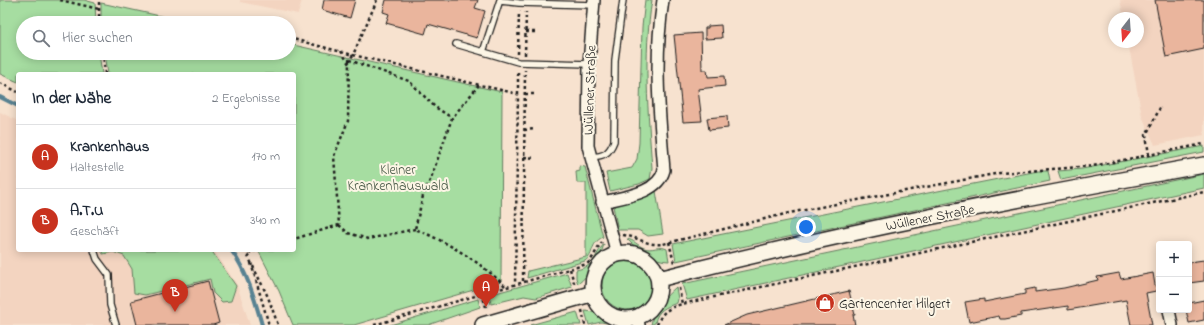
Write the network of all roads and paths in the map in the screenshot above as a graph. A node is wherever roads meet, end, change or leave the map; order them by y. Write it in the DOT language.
graph roads {
  1 [pos="60,0"];
  2 [pos="99,0"];
  3 [pos="377,0"];
  4 [pos="500,0"];
  5 [pos="623,0"];
  6 [pos="664,0"];
  7 [pos="594,2"];
  8 [pos="519,3"];
  9 [pos="526,3"];
  10 [pos="99,9"];
  11 [pos="99,16"];
  12 [pos="526,32"];
  13 [pos="536,32"];
  14 [pos="296,40"];
  15 [pos="456,44"];
  16 [pos="341,51"];
  17 [pos="483,52"];
  18 [pos="353,55"];
  19 [pos="104,60"];
  20 [pos="349,60"];
  21 [pos="518,62"];
  22 [pos="525,63"];
  23 [pos="589,64"];
  24 [pos="349,65"];
  25 [pos="105,72"];
  26 [pos="0,83"];
  27 [pos="479,85"];
  28 [pos="16,91"];
  29 [pos="518,94"];
  30 [pos="525,94"];
  31 [pos="534,94"];
  32 [pos="1161,106"];
  33 [pos="452,118"];
  34 [pos="524,130"];
  35 [pos="535,130"];
  36 [pos="1204,144"];
  37 [pos="1149,155"];
  38 [pos="524,156"];
  39 [pos="591,157"];
  40 [pos="535,158"];
  41 [pos="1204,165"];
  42 [pos="1204,192"];
  43 [pos="602,202"];
  44 [pos="339,225"];
  45 [pos="415,229"];
  46 [pos="612,237"];
  47 [pos="296,238"];
  48 [pos="669,242"];
  49 [pos="95,252"];
  50 [pos="251,252"];
  51 [pos="248,253"];
  52 [pos="617,254"];
  53 [pos="676,274"];
  54 [pos="659,279"];
  55 [pos="523,281"];
  56 [pos="515,284"];
  57 [pos="505,286"];
  58 [pos="482,293"];
  59 [pos="594,293"];
  60 [pos="682,304"];
  61 [pos="486,307"];
  62 [pos="1170,313"];
  63 [pos="638,321"];
  64 [pos="116,325"];
  65 [pos="269,325"];
  66 [pos="278,325"];
  67 [pos="374,325"];
  68 [pos="483,325"];
  69 [pos="657,325"];
  70 [pos="1172,325"];
  1 -- 10 [label="path"];
  2 -- 10 [label="path"];
  3 -- 18 [label="path"];
  4 -- 8 [label="lane"];
  4 -- 17 [label="lane"];
  5 -- 39 [label="lane"];
  6 -- 43 [label="street"];
  7 -- 9 [label="lane"];
  7 -- 23 [label="street, Wüllener Straße"];
  8 -- 9 [label="lane"];
  8 -- 21 [label="path"];
  9 -- 12 [label="path"];
  10 -- 11 [label="path"];
  12 -- 13 [label="path"];
  12 -- 22 [label="path"];
  14 -- 16 [label="path"];
  15 -- 17 [label="lane"];
  16 -- 18 [label="path"];
  16 -- 24 [label="path"];
  17 -- 21 [label="lane"];
  18 -- 20 [label="path"];
  18 -- 27 [label="path"];
  19 -- 25 [label="path"];
  20 -- 24 [label="path"];
  20 -- 33 [label="path"];
  21 -- 22 [label="lane"];
  21 -- 29 [label="path"];
  22 -- 23 [label="lane"];
  22 -- 30 [label="path"];
  23 -- 39 [label="street, Wüllener Straße"];
  24 -- 44 [label="path"];
  26 -- 28 [label="path"];
  27 -- 29 [label="path"];
  27 -- 33 [label="path"];
  29 -- 56 [label="path"];
  30 -- 31 [label="path"];
  30 -- 34 [label="path"];
  32 -- 37 [label="path"];
  33 -- 45 [label="path"];
  34 -- 35 [label="path"];
  34 -- 38 [label="path"];
  36 -- 37 [label="path"];
  37 -- 48 [label="path"];
  38 -- 40 [label="path"];
  38 -- 55 [label="path"];
  39 -- 43 [label="street, Wüllener Straße"];
  41 -- 53 [label="main road, Wüllener Straße"];
  42 -- 60 [label="path"];
  43 -- 46 [label="street, Wüllener Straße"];
  44 -- 45 [label="path"];
  44 -- 47 [label="path"];
  45 -- 57 [label="path"];
  46 -- 48 [label="path"];
  46 -- 52 [label="street, Wüllener Straße"];
  46 -- 55 [label="path"];
  48 -- 53 [label="path"];
  49 -- 64 [label="lane"];
  50 -- 51 [label="path"];
  51 -- 65 [label="path"];
  51 -- 66 [label="path"];
  52 -- 54 [label="main road"];
  52 -- 59 [label="main road"];
  53 -- 54 [label="main road, Wüllener Straße"];
  53 -- 60 [label="path"];
  54 -- 63 [label="main road"];
  55 -- 56 [label="path"];
  56 -- 57 [label="path"];
  57 -- 58 [label="path"];
  58 -- 61 [label="path"];
  58 -- 67 [label="path"];
  59 -- 63 [label="main road"];
  59 -- 68 [label="main road"];
  60 -- 69 [label="path"];
  62 -- 70 [label="street"];
}
